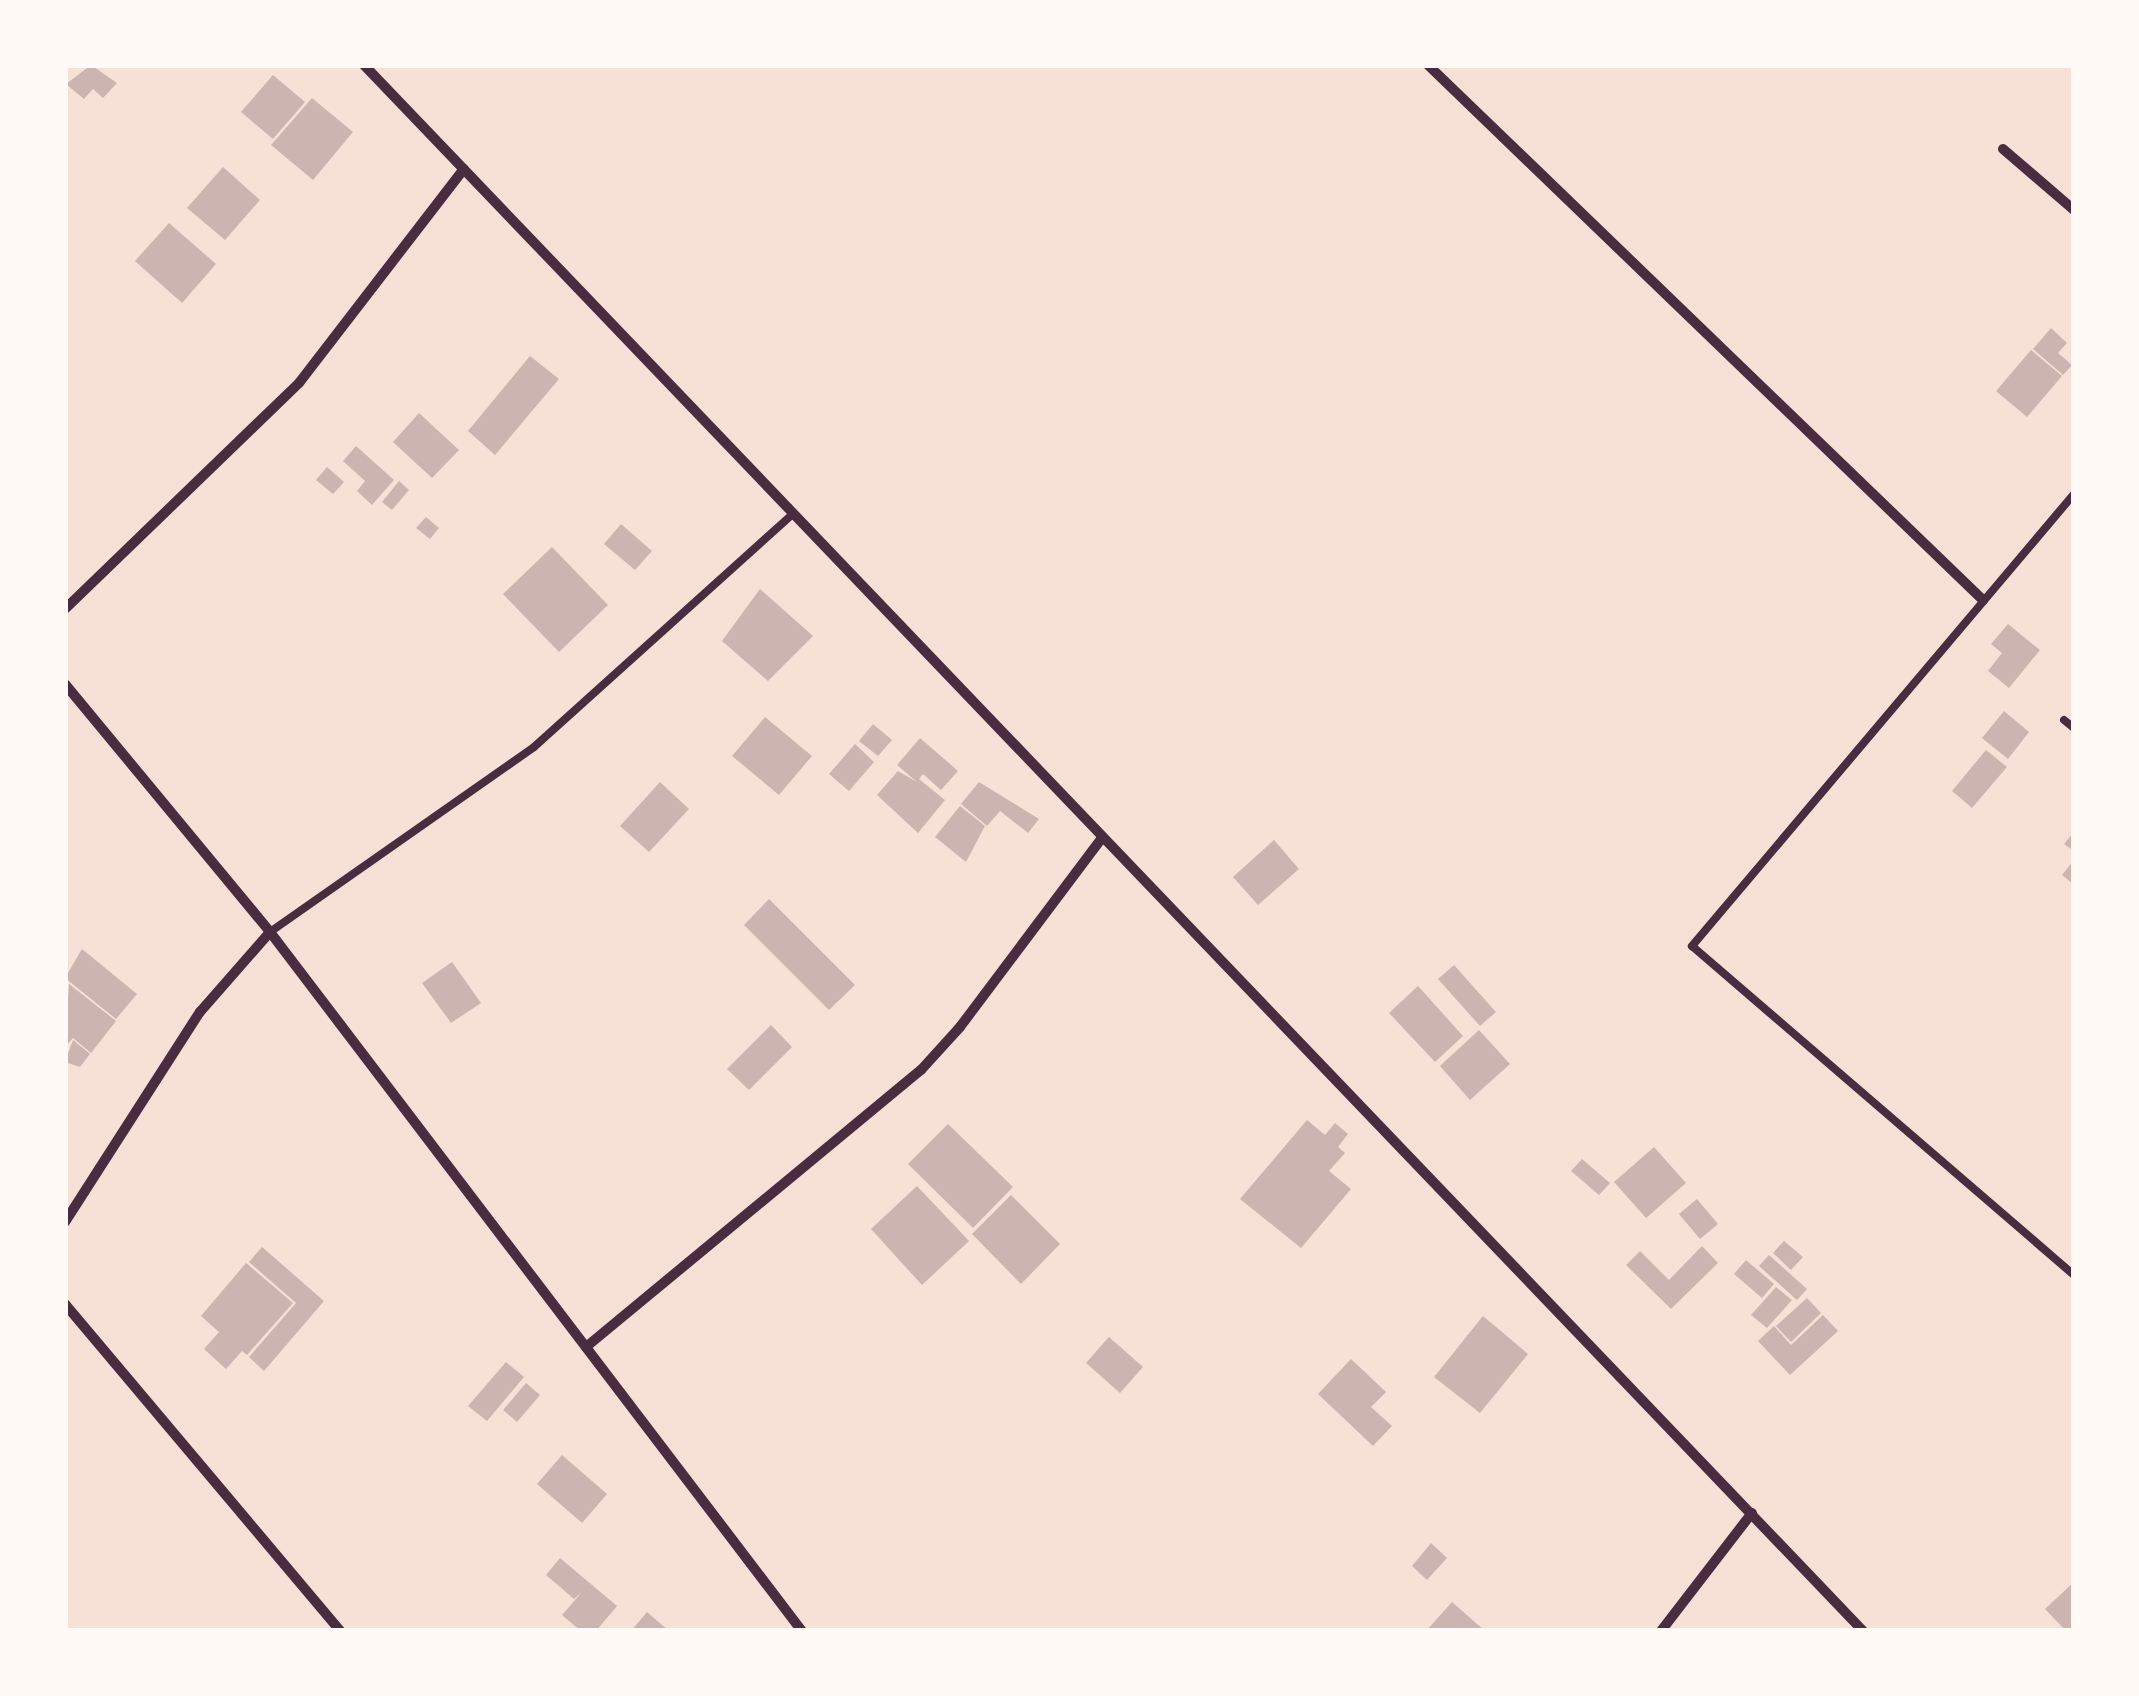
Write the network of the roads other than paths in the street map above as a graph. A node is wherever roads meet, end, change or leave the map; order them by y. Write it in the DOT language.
graph roads {
  1 [pos="364,65"];
  2 [pos="1428,65"];
  3 [pos="2003,149"];
  4 [pos="464,169"];
  5 [pos="2074,210"];
  6 [pos="2074,494"];
  7 [pos="793,514"];
  8 [pos="1983,600"];
  9 [pos="65,608"];
  10 [pos="65,684"];
  11 [pos="2064,720"];
  12 [pos="2074,728"];
  13 [pos="1102,838"];
  14 [pos="270,932"];
  15 [pos="65,1222"];
  16 [pos="2074,1275"];
  17 [pos="65,1304"];
  18 [pos="586,1347"];
  19 [pos="1752,1513"];
  20 [pos="340,1631"];
  21 [pos="802,1631"];
  22 [pos="1660,1631"];
  23 [pos="1863,1631"];
  1 -- 4 [label="street"];
  2 -- 8 [label="street"];
  3 -- 5 [label="street"];
  4 -- 7 [label="street"];
  4 -- 9 [label="street"];
  6 -- 8 [label="lane"];
  7 -- 13 [label="street"];
  7 -- 14 [label="lane"];
  8 -- 16 [label="lane"];
  10 -- 14 [label="street"];
  11 -- 12 [label="lane"];
  13 -- 18 [label="street"];
  13 -- 19 [label="street"];
  14 -- 15 [label="street"];
  14 -- 18 [label="street"];
  17 -- 20 [label="street"];
  18 -- 21 [label="street"];
  19 -- 22 [label="street"];
  19 -- 23 [label="street"];
}
